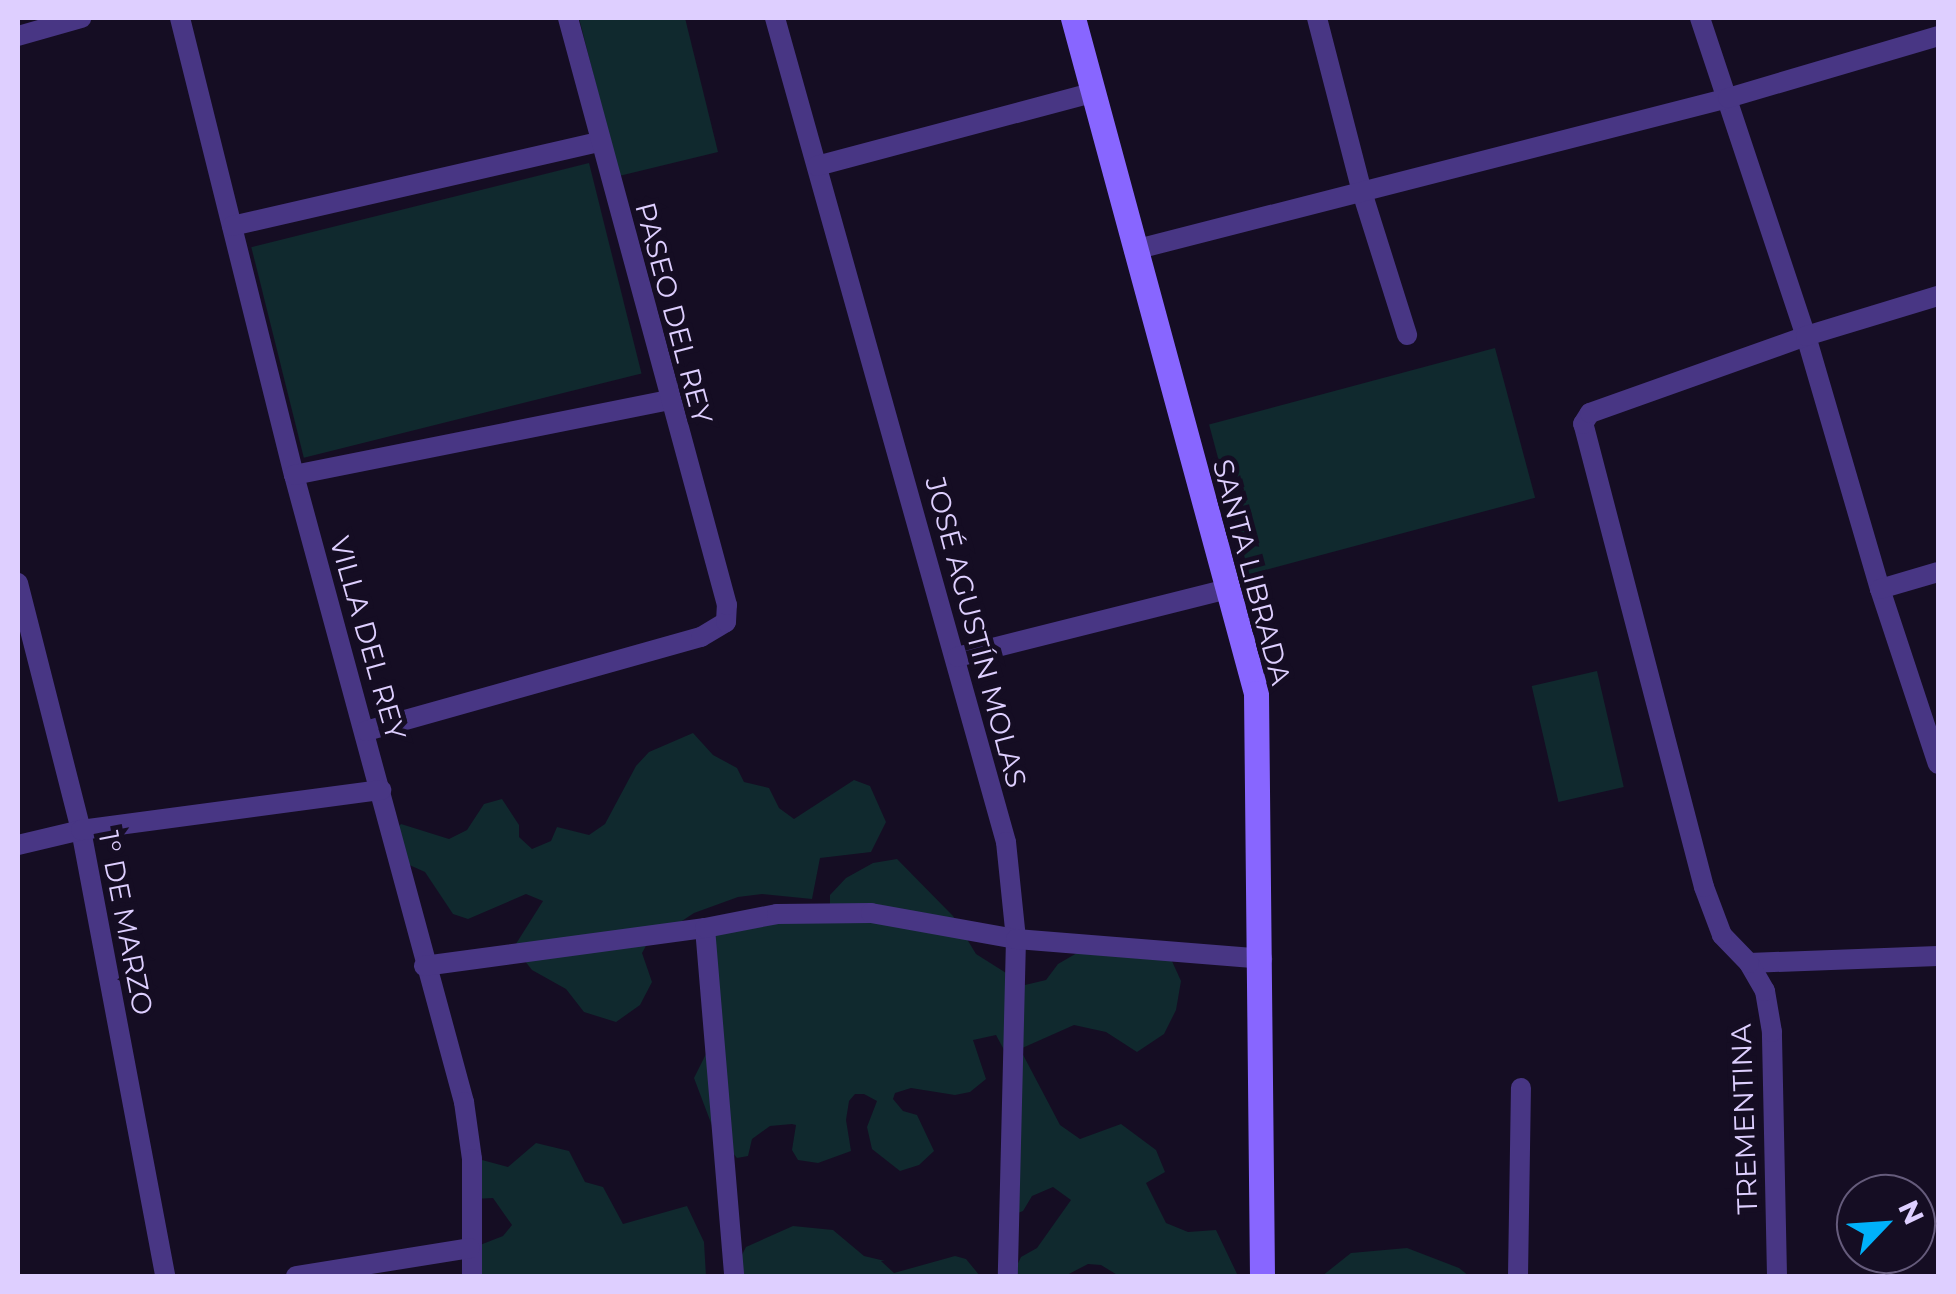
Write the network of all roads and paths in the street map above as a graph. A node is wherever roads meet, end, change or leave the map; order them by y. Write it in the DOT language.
graph roads {
  1 [pos="81,18"];
  2 [pos="180,18"];
  3 [pos="568,18"];
  4 [pos="776,18"];
  5 [pos="1073,18"];
  6 [pos="1317,18"];
  7 [pos="1700,18"];
  8 [pos="18,36"];
  9 [pos="1938,36"];
  10 [pos="1092,93"];
  11 [pos="1728,98"];
  12 [pos="599,142"];
  13 [pos="817,166"];
  14 [pos="1362,192"];
  15 [pos="232,226"];
  16 [pos="1134,250"];
  17 [pos="1938,296"];
  18 [pos="1407,335"];
  19 [pos="1806,336"];
  20 [pos="668,400"];
  21 [pos="294,474"];
  22 [pos="1938,572"];
  23 [pos="18,583"];
  24 [pos="1227,589"];
  25 [pos="1880,589"];
  26 [pos="956,657"];
  27 [pos="366,731"];
  28 [pos="1938,764"];
  29 [pos="381,790"];
  30 [pos="81,830"];
  31 [pos="18,845"];
  32 [pos="705,928"];
  33 [pos="1016,939"];
  34 [pos="1938,956"];
  35 [pos="1262,959"];
  36 [pos="1750,963"];
  37 [pos="424,966"];
  38 [pos="1522,1088"];
  39 [pos="470,1248"];
  40 [pos="166,1276"];
  41 [pos="296,1276"];
  42 [pos="472,1276"];
  43 [pos="734,1276"];
  44 [pos="1008,1276"];
  45 [pos="1262,1276"];
  46 [pos="1518,1276"];
  47 [pos="1778,1276"];
  1 -- 8 [label="street"];
  2 -- 15 [label="street, VILLA DEL REY"];
  3 -- 12 [label="street, PASEO DEL REY"];
  4 -- 13 [label="street, JOSÉ AGUSTÍN MOLAS"];
  5 -- 10 [label="street, SANTA LIBRADA"];
  6 -- 14 [label="street"];
  7 -- 11 [label="street"];
  9 -- 11 [label="street"];
  10 -- 13 [label="street"];
  10 -- 16 [label="street, SANTA LIBRADA"];
  11 -- 14 [label="street"];
  11 -- 19 [label="street"];
  12 -- 15 [label="street"];
  12 -- 20 [label="street, PASEO DEL REY"];
  13 -- 26 [label="street, JOSÉ AGUSTÍN MOLAS"];
  14 -- 16 [label="street"];
  14 -- 18 [label="street"];
  15 -- 21 [label="street, VILLA DEL REY"];
  16 -- 24 [label="street, SANTA LIBRADA"];
  17 -- 19 [label="street, TREMENTINA"];
  19 -- 25 [label="street"];
  19 -- 36 [label="street, TREMENTINA"];
  20 -- 21 [label="street"];
  20 -- 27 [label="street, PASEO DEL REY"];
  21 -- 27 [label="street, VILLA DEL REY"];
  22 -- 25 [label="street"];
  23 -- 30 [label="street, 1° DE MARZO"];
  24 -- 26 [label="street"];
  24 -- 35 [label="street, SANTA LIBRADA"];
  25 -- 28 [label="street"];
  26 -- 33 [label="street, JOSÉ AGUSTÍN MOLAS"];
  27 -- 29 [label="street, VILLA DEL REY"];
  29 -- 30 [label="street"];
  29 -- 37 [label="street, VILLA DEL REY"];
  30 -- 31 [label="street"];
  30 -- 40 [label="street, 1° DE MARZO"];
  32 -- 33 [label="street"];
  32 -- 37 [label="street"];
  32 -- 43 [label="street"];
  33 -- 35 [label="street"];
  33 -- 44 [label="street, JOSÉ AGUSTÍN MOLAS"];
  34 -- 36 [label="street"];
  35 -- 45 [label="street, SANTA LIBRADA"];
  36 -- 47 [label="street, TREMENTINA"];
  37 -- 39 [label="street, VILLA DEL REY"];
  38 -- 46 [label="street"];
  39 -- 41 [label="street"];
  39 -- 42 [label="street, VILLA DEL REY"];
}
